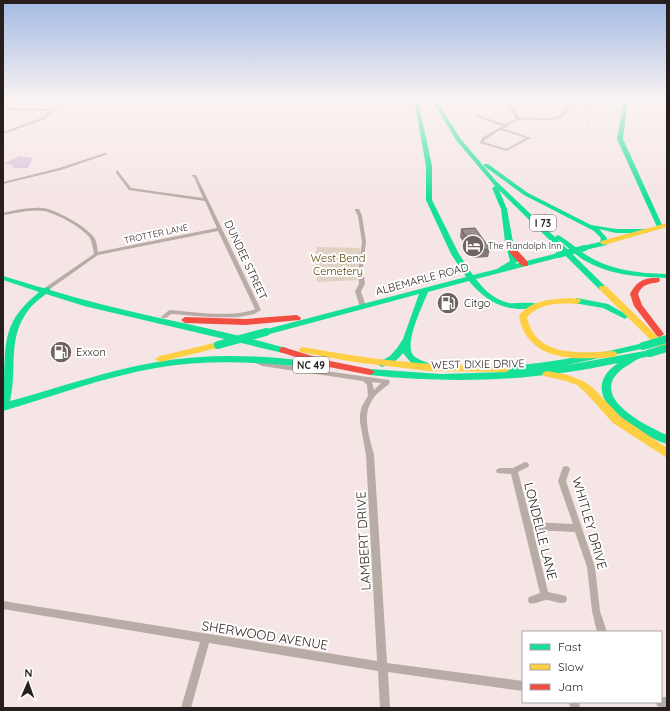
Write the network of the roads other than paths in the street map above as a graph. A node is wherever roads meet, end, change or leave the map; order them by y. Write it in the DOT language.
graph roads {
  1 [pos="423,133"];
  2 [pos="454,133"];
  3 [pos="460,133"];
  4 [pos="493,133"];
  5 [pos="514,133"];
  6 [pos="621,133"];
  7 [pos="106,154"];
  8 [pos="480,163"];
  9 [pos="117,172"];
  10 [pos="193,176"];
  11 [pos="3,183"];
  12 [pos="206,200"];
  13 [pos="357,210"];
  14 [pos="3,214"];
  15 [pos="584,223"];
  16 [pos="663,226"];
  17 [pos="220,229"];
  18 [pos="647,231"];
  19 [pos="558,237"];
  20 [pos="604,243"];
  21 [pos="512,250"];
  22 [pos="96,254"];
  23 [pos="525,264"];
  24 [pos="500,270"];
  25 [pos="3,274"];
  26 [pos="667,276"];
  27 [pos="3,278"];
  28 [pos="471,278"];
  29 [pos="667,280"];
  30 [pos="46,290"];
  31 [pos="424,291"];
  32 [pos="550,302"];
  33 [pos="363,307"];
  34 [pos="341,312"];
  35 [pos="164,317"];
  36 [pos="176,320"];
  37 [pos="649,333"];
  38 [pos="408,337"];
  39 [pos="665,338"];
  40 [pos="667,348"];
  41 [pos="289,350"];
  42 [pos="667,351"];
  43 [pos="183,354"];
  44 [pos="613,354"];
  45 [pos="634,357"];
  46 [pos="147,367"];
  47 [pos="456,370"];
  48 [pos="370,372"];
  49 [pos="547,374"];
  50 [pos="402,375"];
  51 [pos="387,382"];
  52 [pos="371,396"];
  53 [pos="4,405"];
  54 [pos="667,440"];
  55 [pos="667,454"];
  56 [pos="525,465"];
  57 [pos="566,469"];
  58 [pos="500,471"];
  59 [pos="514,471"];
  60 [pos="528,526"];
  61 [pos="578,528"];
  62 [pos="546,596"];
  63 [pos="563,598"];
  64 [pos="532,600"];
  65 [pos="3,605"];
  66 [pos="602,631"];
  67 [pos="206,638"];
  68 [pos="383,667"];
  69 [pos="522,686"];
  70 [pos="186,708"];
  71 [pos="385,708"];
  1 -- 28 [label="main road"];
  2 -- 8 [label="main road, I 73"];
  3 -- 8 [label="main road, I 73"];
  4 -- 5 [label="street"];
  6 -- 16 [label="main road"];
  7 -- 11 [label="street"];
  8 -- 15 [label="main road"];
  8 -- 19 [label="main road, I 73"];
  8 -- 21 [label="main road"];
  8 -- 37 [label="main road, I 73"];
  9 -- 12 [label="street"];
  10 -- 12 [label="street, DUNDEE STREET"];
  12 -- 17 [label="street, DUNDEE STREET"];
  13 -- 33 [label="street"];
  14 -- 22 [label="street"];
  15 -- 18 [label="main road"];
  15 -- 20 [label="main road"];
  16 -- 18 [label="main road, ALBEMARLE ROAD"];
  17 -- 22 [label="street, TROTTER LANE"];
  17 -- 35 [label="street, DUNDEE STREET"];
  18 -- 20 [label="main road, ALBEMARLE ROAD"];
  19 -- 26 [label="main road"];
  19 -- 39 [label="main road, I 73"];
  20 -- 23 [label="main road, ALBEMARLE ROAD, bridge"];
  21 -- 23 [label="main road"];
  21 -- 24 [label="main road"];
  22 -- 30 [label="street"];
  23 -- 24 [label="main road, ALBEMARLE ROAD"];
  24 -- 28 [label="main road, ALBEMARLE ROAD"];
  25 -- 30 [label="main road"];
  27 -- 30 [label="main road"];
  28 -- 31 [label="main road, ALBEMARLE ROAD"];
  28 -- 32 [label="main road"];
  29 -- 39 [label="main road"];
  30 -- 35 [label="main road"];
  30 -- 41 [label="main road"];
  30 -- 53 [label="main road"];
  31 -- 33 [label="main road, ALBEMARLE ROAD"];
  31 -- 38 [label="main road"];
  32 -- 37 [label="main road"];
  32 -- 44 [label="main road"];
  33 -- 34 [label="main road, ALBEMARLE ROAD"];
  34 -- 36 [label="main road"];
  34 -- 43 [label="main road, ALBEMARLE ROAD, bridge"];
  35 -- 36 [label="main road"];
  36 -- 41 [label="main road"];
  37 -- 42 [label="main road, I 73"];
  38 -- 47 [label="main road"];
  38 -- 48 [label="main road"];
  39 -- 44 [label="main road, WEST DIXIE DRIVE, bridge"];
  40 -- 45 [label="main road, WEST DIXIE DRIVE, bridge"];
  41 -- 48 [label="main road, WEST DIXIE DRIVE"];
  43 -- 46 [label="main road, ALBEMARLE ROAD"];
  43 -- 53 [label="main road, ALBEMARLE ROAD"];
  44 -- 47 [label="main road, WEST DIXIE DRIVE"];
  45 -- 49 [label="main road, WEST DIXIE DRIVE"];
  45 -- 54 [label="main road"];
  46 -- 48 [label="main road, NC 49"];
  46 -- 53 [label="main road, NC 49"];
  47 -- 48 [label="main road, WEST DIXIE DRIVE"];
  48 -- 50 [label="main road, WEST DIXIE DRIVE"];
  48 -- 51 [label="street"];
  48 -- 52 [label="street"];
  49 -- 50 [label="main road, WEST DIXIE DRIVE"];
  49 -- 55 [label="main road"];
  50 -- 51 [label="main road"];
  51 -- 52 [label="street, LAMBERT DRIVE"];
  52 -- 68 [label="street, LAMBERT DRIVE"];
  56 -- 59 [label="street"];
  57 -- 61 [label="street, WHITLEY DRIVE"];
  58 -- 59 [label="street"];
  59 -- 60 [label="street, LONDELLE LANE"];
  60 -- 61 [label="street"];
  60 -- 62 [label="street, LONDELLE LANE"];
  61 -- 66 [label="street, WHITLEY DRIVE"];
  62 -- 63 [label="street"];
  62 -- 64 [label="street"];
  65 -- 67 [label="street, SHERWOOD AVENUE"];
  67 -- 68 [label="street, SHERWOOD AVENUE"];
  67 -- 70 [label="street"];
  68 -- 69 [label="street, SHERWOOD AVENUE"];
  68 -- 71 [label="street, LAMBERT DRIVE"];
}
